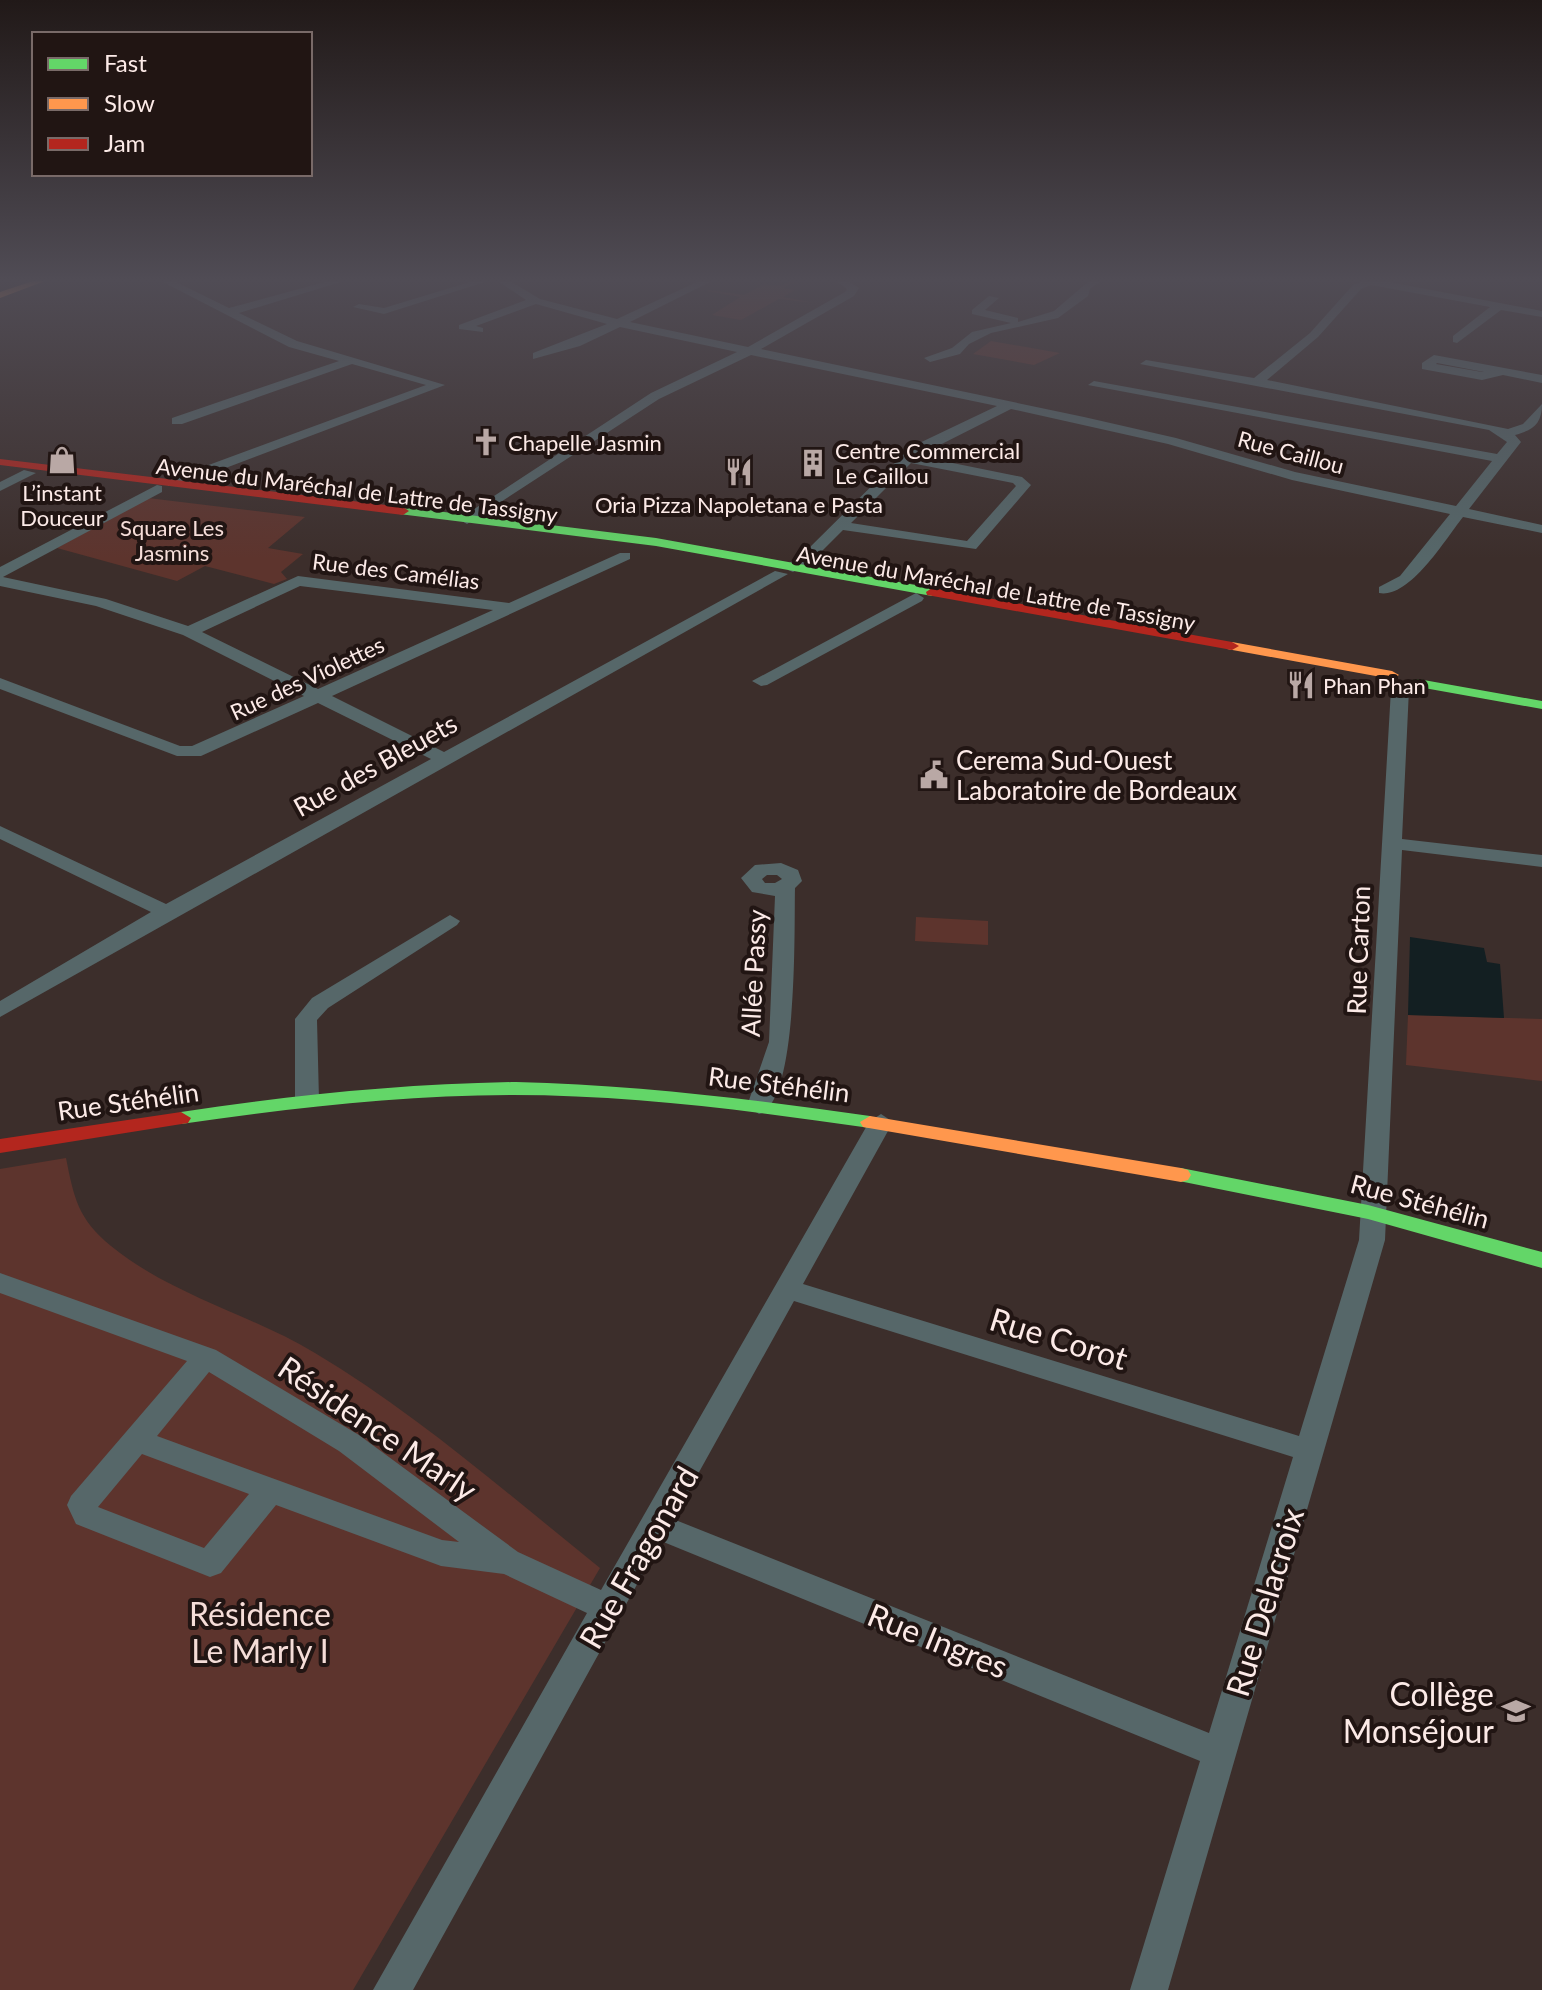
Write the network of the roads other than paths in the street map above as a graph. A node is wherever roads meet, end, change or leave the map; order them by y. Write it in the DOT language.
graph roads {
  1 [pos="312,374"];
  2 [pos="400,374"];
  3 [pos="701,374"];
  4 [pos="924,374"];
  5 [pos="1204,374"];
  6 [pos="1264,374"];
  7 [pos="1470,374"];
  8 [pos="1493,374"];
  9 [pos="1513,374"];
  10 [pos="1542,379"];
  11 [pos="1264,384"];
  12 [pos="1094,385"];
  13 [pos="1010,405"];
  14 [pos="1542,408"];
  15 [pos="177,421"];
  16 [pos="1507,433"];
  17 [pos="906,458"];
  18 [pos="1501,459"];
  19 [pos="0,462"];
  20 [pos="0,469"];
  21 [pos="34,470"];
  22 [pos="165,486"];
  23 [pos="0,487"];
  24 [pos="1459,512"];
  25 [pos="467,520"];
  26 [pos="839,525"];
  27 [pos="1542,529"];
  28 [pos="625,556"];
  29 [pos="646,560"];
  30 [pos="704,570"];
  31 [pos="786,570"];
  32 [pos="0,573"];
  33 [pos="0,581"];
  34 [pos="1385,590"];
  35 [pos="916,598"];
  36 [pos="513,608"];
  37 [pos="189,632"];
  38 [pos="761,681"];
  39 [pos="0,683"];
  40 [pos="1399,683"];
  41 [pos="316,698"];
  42 [pos="1540,701"];
  43 [pos="445,759"];
  44 [pos="3,836"];
  45 [pos="1390,843"];
  46 [pos="1542,861"];
  47 [pos="785,888"];
  48 [pos="167,912"];
  49 [pos="450,921"];
  50 [pos="0,1010"];
  51 [pos="307,1100"];
  52 [pos="759,1106"];
  53 [pos="881,1122"];
  54 [pos="0,1146"];
  55 [pos="1371,1213"];
  56 [pos="1542,1260"];
  57 [pos="0,1283"];
  58 [pos="790,1290"];
  59 [pos="206,1357"];
  60 [pos="137,1440"];
  61 [pos="1309,1451"];
  62 [pos="270,1490"];
  63 [pos="657,1526"];
  64 [pos="507,1561"];
  65 [pos="608,1608"];
  66 [pos="1219,1753"];
  67 [pos="392,1990"];
  68 [pos="1149,1990"];
  1 -- 15 [label="street"];
  2 -- 22 [label="street"];
  3 -- 25 [label="street"];
  4 -- 13 [label="street, Rue Caillou"];
  5 -- 11 [label="street"];
  6 -- 11 [label="street"];
  7 -- 8 [label="street"];
  9 -- 10 [label="street"];
  11 -- 16 [label="street"];
  12 -- 18 [label="street"];
  13 -- 17 [label="street, Rue des Bleuets"];
  13 -- 24 [label="street, Rue Caillou"];
  14 -- 16 [label="street"];
  16 -- 18 [label="street"];
  17 -- 26 [label="street, Rue des Bleuets"];
  17 -- 26 [label="street"];
  18 -- 24 [label="street"];
  19 -- 21 [label="main road"];
  20 -- 21 [label="main road"];
  21 -- 22 [label="main road, Avenue du Maréchal de Lattre de Tassigny"];
  21 -- 23 [label="street"];
  22 -- 25 [label="main road, Avenue du Maréchal de Lattre de Tassigny"];
  22 -- 28 [label="main road, Avenue du Maréchal de Lattre de Tassigny"];
  22 -- 32 [label="street"];
  24 -- 27 [label="street, Rue Caillou"];
  24 -- 34 [label="street"];
  25 -- 31 [label="main road, Avenue du Maréchal de Lattre de Tassigny"];
  26 -- 31 [label="street, Rue des Bleuets"];
  28 -- 29 [label="main road, Avenue du Maréchal de Lattre de Tassigny"];
  28 -- 36 [label="street, Rue des Violettes"];
  30 -- 31 [label="main road, Avenue du Maréchal de Lattre de Tassigny"];
  31 -- 35 [label="main road, Avenue du Maréchal de Lattre de Tassigny"];
  31 -- 40 [label="main road, Avenue du Maréchal de Lattre de Tassigny"];
  31 -- 43 [label="street, Rue des Bleuets"];
  33 -- 37 [label="street"];
  35 -- 38 [label="street"];
  35 -- 40 [label="main road, Avenue du Maréchal de Lattre de Tassigny"];
  36 -- 37 [label="street, Rue des Camélias"];
  36 -- 41 [label="street, Rue des Violettes"];
  37 -- 41 [label="street"];
  39 -- 41 [label="street, Rue des Violettes"];
  40 -- 42 [label="main road, Avenue du Maréchal de Lattre de Tassigny"];
  40 -- 45 [label="street, Rue Carton"];
  41 -- 43 [label="street"];
  43 -- 48 [label="street, Rue des Bleuets"];
  44 -- 48 [label="street"];
  45 -- 46 [label="street"];
  45 -- 55 [label="street, Rue Carton"];
  47 -- 52 [label="street, Allée Passy"];
  48 -- 50 [label="street, Rue des Bleuets"];
  49 -- 51 [label="street"];
  51 -- 52 [label="main road, Rue Stéhélin"];
  51 -- 54 [label="main road, Rue Stéhélin"];
  52 -- 53 [label="main road, Rue Stéhélin"];
  53 -- 55 [label="main road, Rue Stéhélin"];
  53 -- 58 [label="street, Rue Fragonard"];
  55 -- 56 [label="main road, Rue Stéhélin"];
  55 -- 61 [label="street, Rue Delacroix"];
  57 -- 59 [label="street, Résidence Marly"];
  58 -- 61 [label="street, Rue Corot"];
  58 -- 63 [label="street, Rue Fragonard"];
  59 -- 60 [label="street"];
  59 -- 64 [label="street, Résidence Marly"];
  60 -- 62 [label="street, Résidence Marly"];
  60 -- 62 [label="street"];
  61 -- 66 [label="street, Rue Delacroix"];
  62 -- 64 [label="street, Résidence Marly"];
  63 -- 65 [label="street, Rue Fragonard"];
  63 -- 66 [label="street, Rue Ingres"];
  64 -- 65 [label="street, Résidence Marly"];
  65 -- 67 [label="street, Rue Fragonard"];
  66 -- 68 [label="street, Rue Delacroix"];
}
